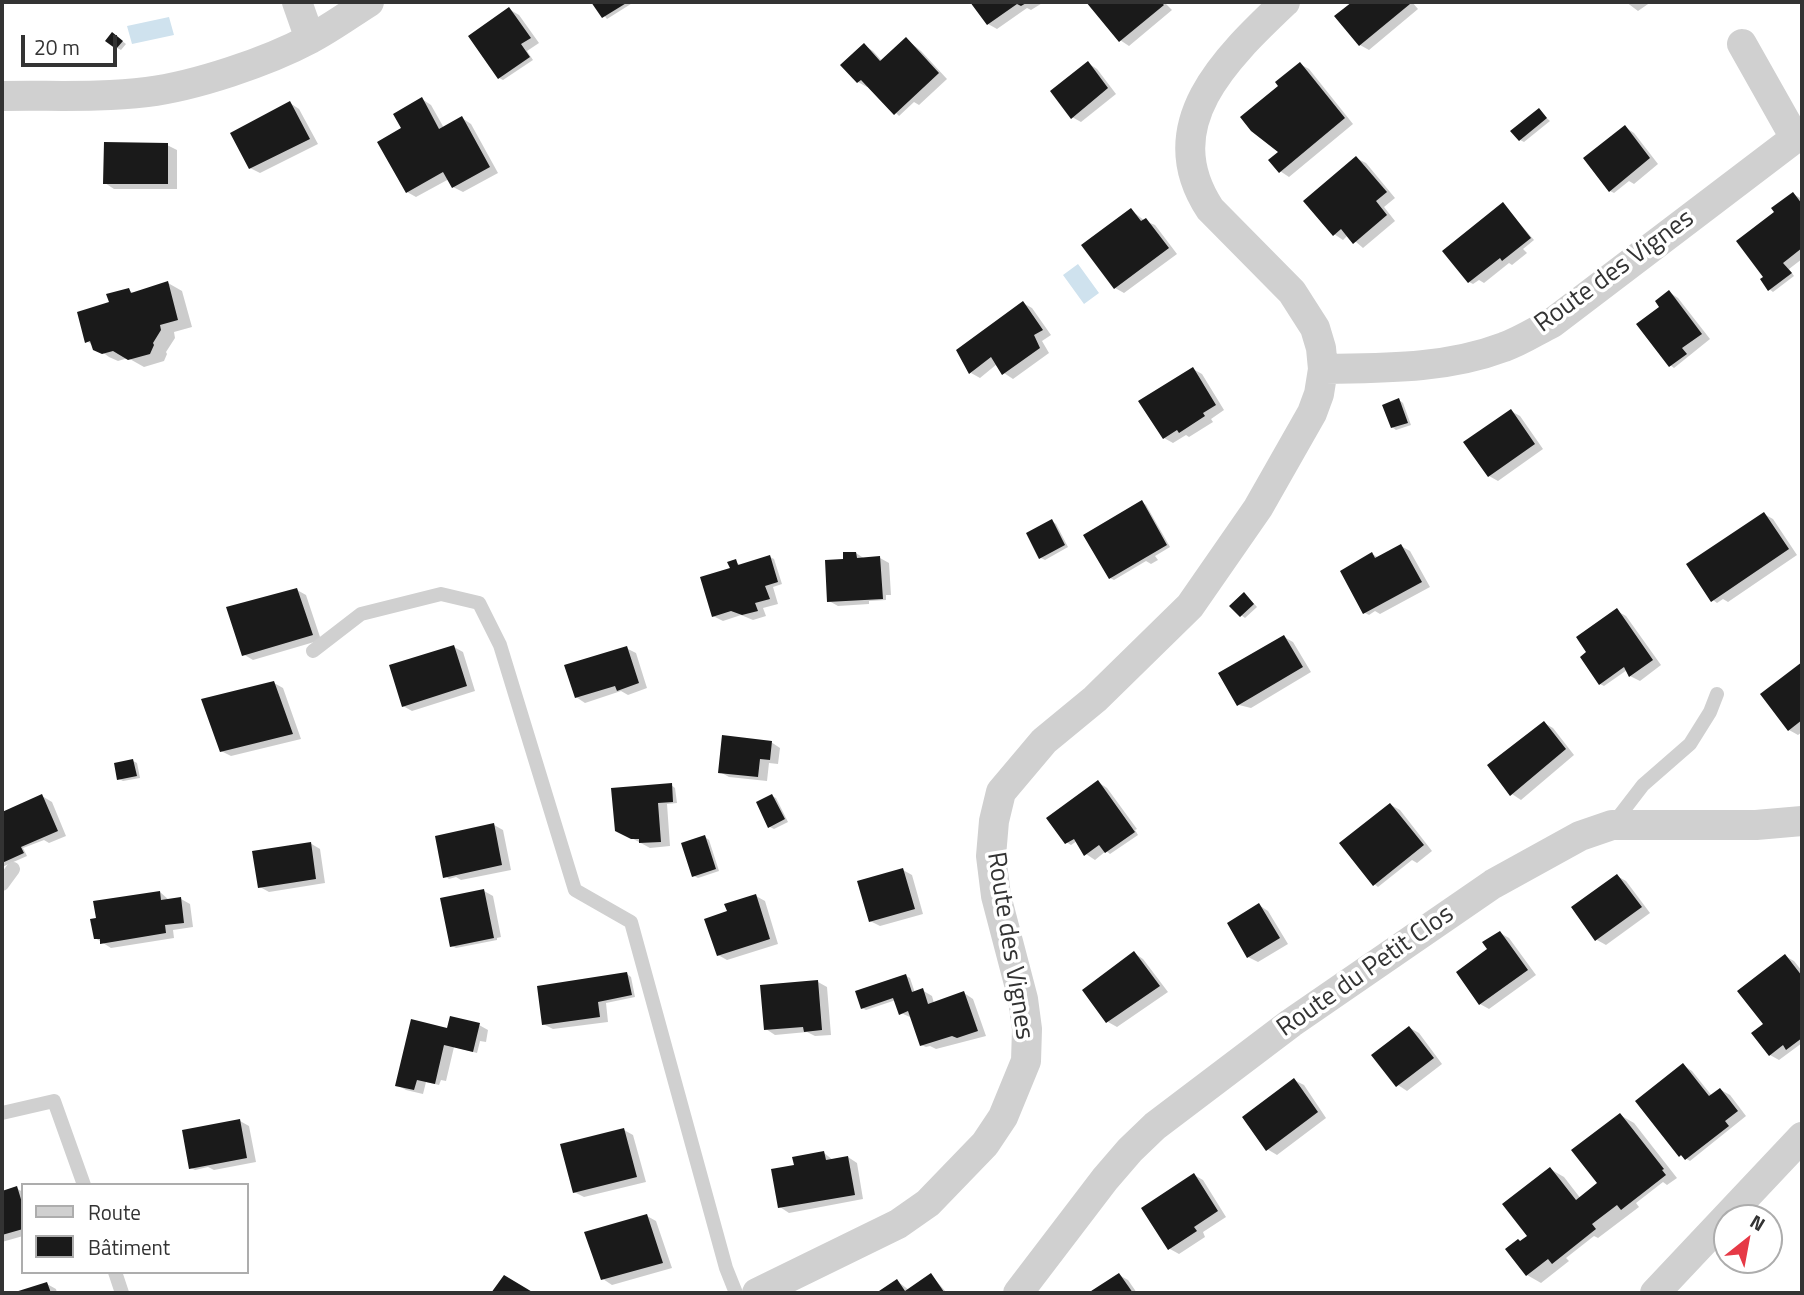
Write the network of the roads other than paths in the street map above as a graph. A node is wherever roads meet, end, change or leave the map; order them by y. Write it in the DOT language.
graph roads {
  1 [pos="297,2"];
  2 [pos="369,2"];
  3 [pos="1285,2"];
  4 [pos="310,39"];
  5 [pos="1742,44"];
  6 [pos="2,96"];
  7 [pos="1799,135"];
  8 [pos="1323,369"];
  9 [pos="313,651"];
  10 [pos="1717,694"];
  11 [pos="1802,821"];
  12 [pos="1612,825"];
  13 [pos="13,869"];
  14 [pos="2,884"];
  15 [pos="2,1113"];
  16 [pos="1802,1137"];
  17 [pos="83,1183"];
  18 [pos="116,1274"];
  19 [pos="122,1293"];
  20 [pos="736,1293"];
  21 [pos="757,1293"];
  22 [pos="1017,1293"];
  23 [pos="1655,1293"];
  1 -- 4 [label="street"];
  2 -- 4 [label="street"];
  3 -- 8 [label="street, Route des Vignes"];
  4 -- 6 [label="street"];
  5 -- 7 [label="street"];
  7 -- 8 [label="street, Route des Vignes"];
  8 -- 21 [label="street, Route des Vignes"];
  9 -- 20 [label="lane"];
  10 -- 12 [label="lane"];
  11 -- 12 [label="street, Route du Petit Clos"];
  12 -- 22 [label="street, Route du Petit Clos"];
  13 -- 14 [label="lane"];
  15 -- 17 [label="lane"];
  16 -- 23 [label="street"];
  18 -- 19 [label="lane"];
}
